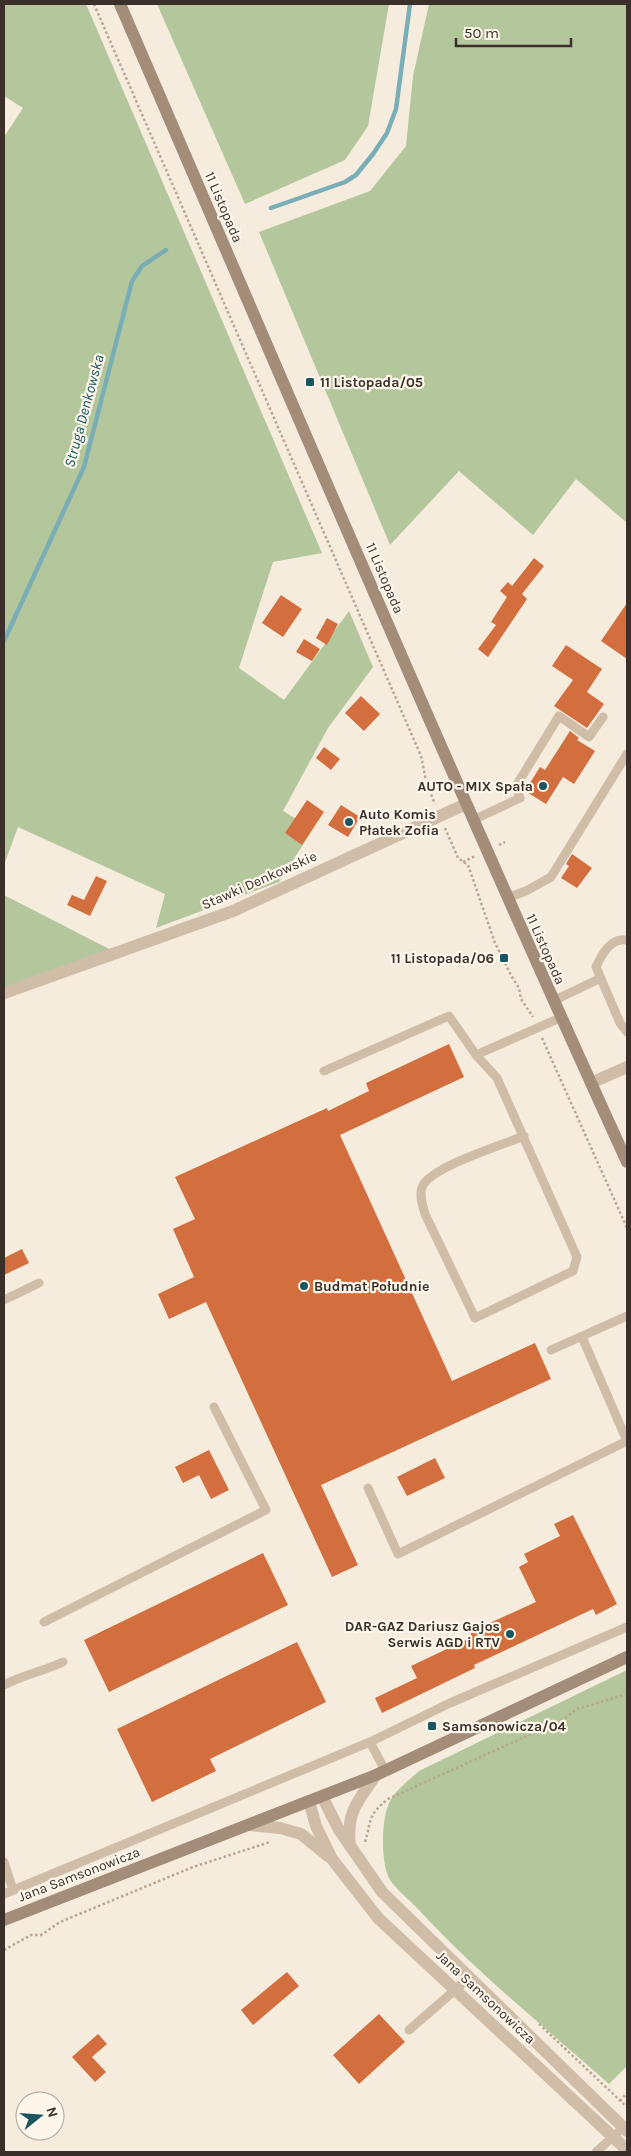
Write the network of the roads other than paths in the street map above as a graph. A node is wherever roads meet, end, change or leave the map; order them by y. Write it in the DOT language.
graph roads {
  1 [pos="120,4"];
  2 [pos="604,717"];
  3 [pos="627,754"];
  4 [pos="466,804"];
  5 [pos="473,820"];
  6 [pos="507,898"];
  7 [pos="627,940"];
  8 [pos="599,979"];
  9 [pos="4,993"];
  10 [pos="553,1001"];
  11 [pos="560,1018"];
  12 [pos="627,1032"];
  13 [pos="476,1055"];
  14 [pos="627,1067"];
  15 [pos="324,1071"];
  16 [pos="591,1083"];
  17 [pos="524,1136"];
  18 [pos="627,1162"];
  19 [pos="39,1283"];
  20 [pos="4,1300"];
  21 [pos="627,1316"];
  22 [pos="582,1337"];
  23 [pos="551,1350"];
  24 [pos="214,1407"];
  25 [pos="368,1488"];
  26 [pos="44,1622"];
  27 [pos="627,1627"];
  28 [pos="627,1657"];
  29 [pos="63,1662"];
  30 [pos="4,1685"];
  31 [pos="370,1742"];
  32 [pos="380,1773"];
  33 [pos="322,1796"];
  34 [pos="309,1801"];
  35 [pos="250,1825"];
  36 [pos="351,1848"];
  37 [pos="332,1859"];
  38 [pos="4,1862"];
  39 [pos="14,1890"];
  40 [pos="4,1894"];
  41 [pos="4,1920"];
  42 [pos="470,1977"];
  43 [pos="457,1989"];
  44 [pos="409,2030"];
  45 [pos="625,2130"];
  46 [pos="613,2138"];
  47 [pos="627,2150"];
  48 [pos="596,2152"];
  1 -- 4 [label="street, 11 Listopada"];
  2 -- 5 [label="lane"];
  3 -- 6 [label="lane"];
  4 -- 5 [label="street, 11 Listopada"];
  4 -- 9 [label="street, Stawki Denkowskie"];
  5 -- 6 [label="street, 11 Listopada"];
  6 -- 10 [label="street, 11 Listopada"];
  7 -- 8 [label="lane"];
  8 -- 10 [label="lane"];
  8 -- 12 [label="lane"];
  10 -- 11 [label="street, 11 Listopada"];
  11 -- 13 [label="lane"];
  11 -- 16 [label="street, 11 Listopada"];
  13 -- 15 [label="lane"];
  13 -- 17 [label="lane"];
  14 -- 16 [label="street"];
  16 -- 18 [label="street, 11 Listopada"];
  17 -- 17 [label="lane"];
  19 -- 20 [label="lane"];
  21 -- 22 [label="lane"];
  22 -- 23 [label="lane"];
  22 -- 25 [label="lane"];
  24 -- 26 [label="lane"];
  27 -- 31 [label="lane"];
  28 -- 32 [label="street, Jana Samsonowicza"];
  29 -- 30 [label="lane"];
  31 -- 32 [label="lane"];
  31 -- 39 [label="lane"];
  32 -- 33 [label="street, Jana Samsonowicza"];
  32 -- 36 [label="street"];
  33 -- 34 [label="street, Jana Samsonowicza"];
  33 -- 36 [label="street, Jana Samsonowicza"];
  34 -- 35 [label="street, Jana Samsonowicza"];
  34 -- 37 [label="street, Jana Samsonowicza"];
  35 -- 37 [label="street, Jana Samsonowicza"];
  35 -- 41 [label="street, Jana Samsonowicza"];
  36 -- 42 [label="street, Jana Samsonowicza"];
  37 -- 43 [label="street, Jana Samsonowicza"];
  38 -- 39 [label="lane"];
  39 -- 40 [label="lane"];
  42 -- 43 [label="lane"];
  42 -- 45 [label="street, Jana Samsonowicza"];
  43 -- 44 [label="lane"];
  43 -- 46 [label="street, Jana Samsonowicza"];
  45 -- 46 [label="lane"];
  46 -- 47 [label="street, Jana Samsonowicza"];
  46 -- 48 [label="lane"];
}
